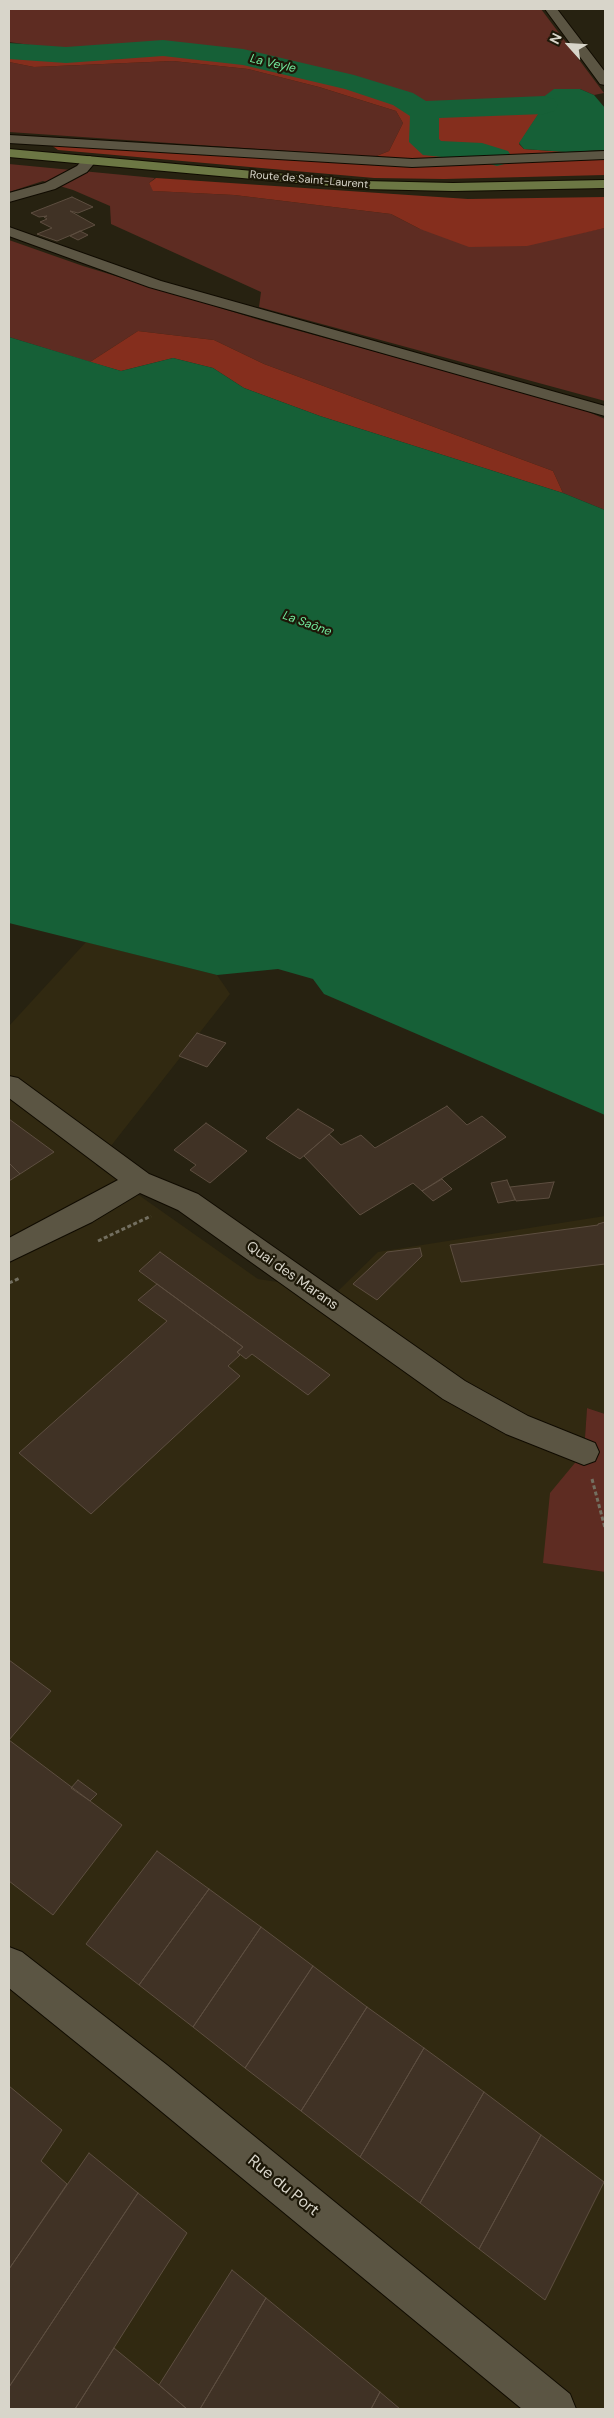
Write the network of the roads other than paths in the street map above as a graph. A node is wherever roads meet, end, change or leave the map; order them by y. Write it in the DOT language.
graph roads {
  1 [pos="551,9"];
  2 [pos="605,81"];
  3 [pos="9,139"];
  4 [pos="10,153"];
  5 [pos="605,155"];
  6 [pos="90,160"];
  7 [pos="605,184"];
  8 [pos="9,198"];
  9 [pos="9,231"];
  10 [pos="605,410"];
  11 [pos="9,1085"];
  12 [pos="139,1181"];
  13 [pos="9,1251"];
  14 [pos="584,1452"];
  15 [pos="9,1965"];
  16 [pos="555,2409"];
  1 -- 2 [label="street"];
  3 -- 5 [label="street"];
  4 -- 6 [label="main road, Route de Saint-Laurent"];
  6 -- 7 [label="main road, Route de Saint-Laurent"];
  6 -- 8 [label="street"];
  9 -- 10 [label="street"];
  11 -- 12 [label="street, Quai des Marans"];
  12 -- 13 [label="street"];
  12 -- 14 [label="street, Quai des Marans"];
  15 -- 16 [label="street, Rue du Port"];
}
